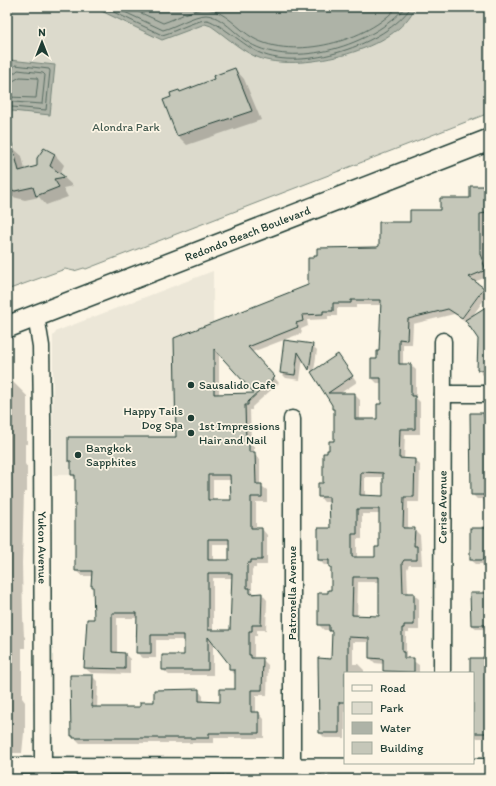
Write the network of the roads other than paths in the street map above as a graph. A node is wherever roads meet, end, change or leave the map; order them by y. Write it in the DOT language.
graph roads {
  1 [pos="489,140"];
  2 [pos="36,316"];
  3 [pos="7,327"];
  4 [pos="444,341"];
  5 [pos="443,394"];
  6 [pos="489,394"];
  7 [pos="292,419"];
  8 [pos="442,672"];
  9 [pos="441,765"];
  10 [pos="7,766"];
  11 [pos="292,766"];
  12 [pos="489,767"];
  13 [pos="43,773"];
  1 -- 2 [label="main road, Redondo Beach Boulevard"];
  2 -- 3 [label="main road, Redondo Beach Boulevard"];
  2 -- 13 [label="street, Yukon Avenue"];
  4 -- 5 [label="street, Cerise Avenue"];
  5 -- 6 [label="street"];
  5 -- 8 [label="street, Cerise Avenue"];
  7 -- 11 [label="street, Patronella Avenue"];
  9 -- 11 [label="street"];
  9 -- 12 [label="street"];
  10 -- 13 [label="street"];
  11 -- 13 [label="street"];
}
